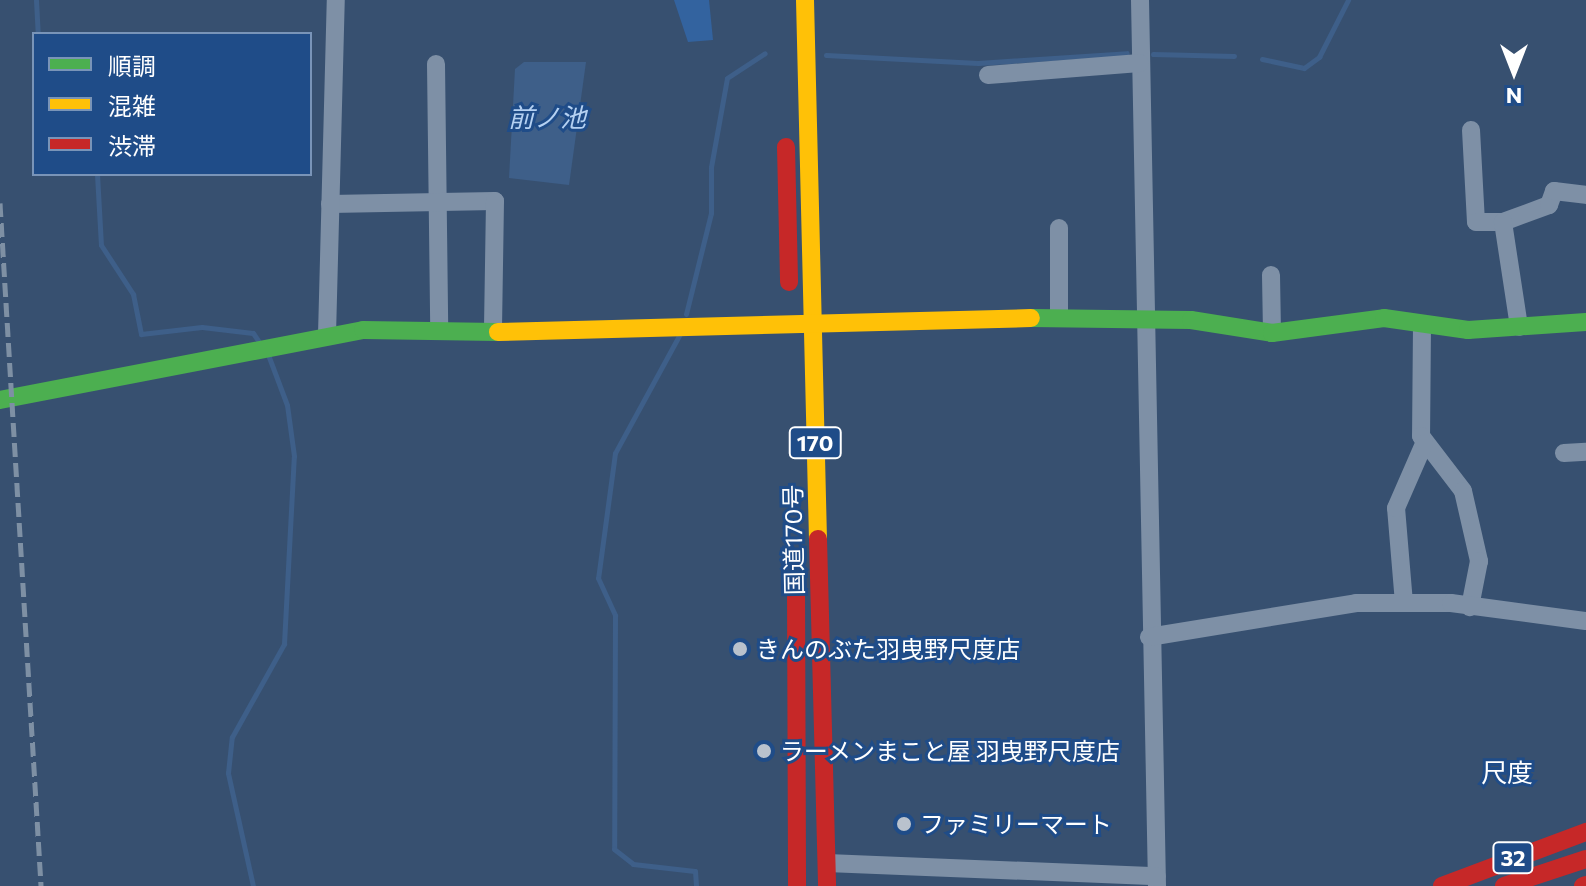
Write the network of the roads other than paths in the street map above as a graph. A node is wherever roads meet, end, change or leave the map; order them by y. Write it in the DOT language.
graph roads {
  1 [pos="336,0"];
  2 [pos="785,0"];
  3 [pos="805,0"];
  4 [pos="1140,0"];
  5 [pos="1140,63"];
  6 [pos="436,64"];
  7 [pos="988,75"];
  8 [pos="1471,130"];
  9 [pos="1586,195"];
  10 [pos="330,204"];
  11 [pos="436,205"];
  12 [pos="1503,222"];
  13 [pos="1059,228"];
  14 [pos="1271,275"];
  15 [pos="1059,318"];
  16 [pos="1144,321"];
  17 [pos="1586,322"];
  18 [pos="1422,325"];
  19 [pos="813,326"];
  20 [pos="1519,327"];
  21 [pos="439,328"];
  22 [pos="493,328"];
  23 [pos="1272,333"];
  24 [pos="791,334"];
  25 [pos="327,335"];
  26 [pos="0,400"];
  27 [pos="1424,444"];
  28 [pos="1586,452"];
  29 [pos="1564,453"];
  30 [pos="795,567"];
  31 [pos="1404,603"];
  32 [pos="1470,607"];
  33 [pos="1586,621"];
  34 [pos="1149,637"];
  35 [pos="1586,832"];
  36 [pos="1586,859"];
  37 [pos="827,863"];
  38 [pos="1157,881"];
  39 [pos="797,886"];
  40 [pos="827,886"];
  41 [pos="1442,886"];
  42 [pos="1504,886"];
  1 -- 10 [label="street"];
  2 -- 24 [label="main road"];
  3 -- 19 [label="main road, 国道170号 / 170"];
  4 -- 5 [label="street"];
  5 -- 7 [label="street"];
  5 -- 16 [label="street"];
  6 -- 11 [label="street"];
  8 -- 12 [label="street"];
  9 -- 12 [label="street"];
  10 -- 11 [label="street"];
  10 -- 25 [label="street"];
  11 -- 21 [label="street"];
  11 -- 22 [label="street"];
  12 -- 20 [label="street"];
  13 -- 15 [label="street"];
  14 -- 23 [label="street"];
  15 -- 16 [label="main road"];
  15 -- 19 [label="main road"];
  16 -- 23 [label="main road"];
  16 -- 34 [label="street"];
  17 -- 20 [label="main road"];
  18 -- 20 [label="main road"];
  18 -- 23 [label="main road"];
  18 -- 27 [label="street"];
  19 -- 24 [label="main road"];
  19 -- 37 [label="main road, 国道170号 / 170"];
  21 -- 22 [label="main road"];
  21 -- 25 [label="main road"];
  22 -- 24 [label="main road"];
  25 -- 26 [label="main road"];
  27 -- 31 [label="street"];
  27 -- 32 [label="street"];
  28 -- 29 [label="street"];
  30 -- 39 [label="main road, 国道170号"];
  31 -- 32 [label="street"];
  31 -- 34 [label="street"];
  32 -- 33 [label="street"];
  34 -- 38 [label="street"];
  35 -- 41 [label="main road, 32"];
  36 -- 42 [label="main road"];
  37 -- 38 [label="street"];
  37 -- 40 [label="main road, 国道170号 / 170"];
}
